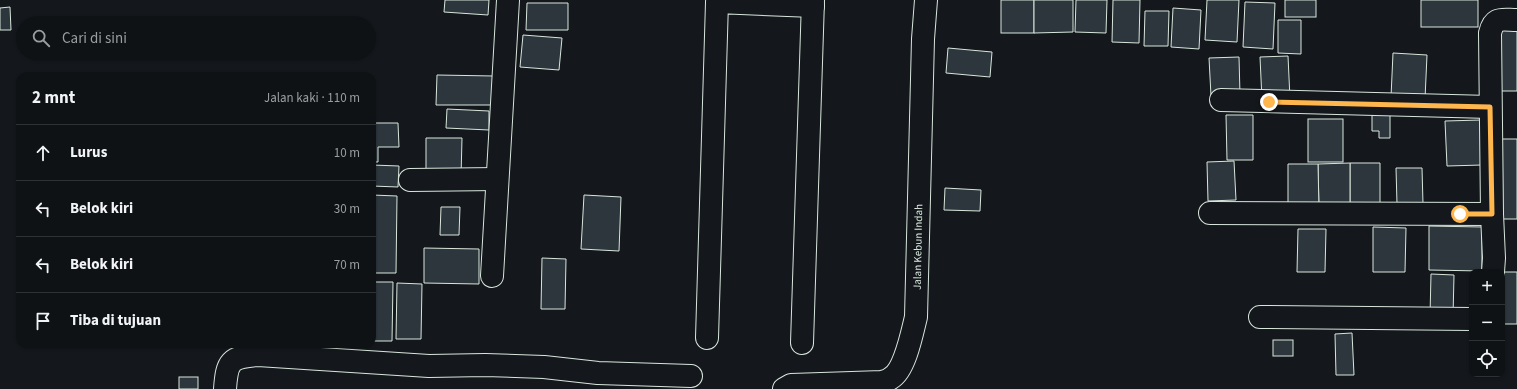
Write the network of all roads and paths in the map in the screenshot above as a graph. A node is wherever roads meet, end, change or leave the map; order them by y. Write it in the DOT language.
graph roads {
  1 [pos="508,0"];
  2 [pos="926,0"];
  3 [pos="813,3"];
  4 [pos="1517,20"];
  5 [pos="1222,100"];
  6 [pos="1490,107"];
  7 [pos="497,179"];
  8 [pos="410,180"];
  9 [pos="1210,213"];
  10 [pos="1492,214"];
  11 [pos="1493,269"];
  12 [pos="492,276"];
  13 [pos="1260,317"];
  14 [pos="1469,319"];
  15 [pos="707,338"];
  16 [pos="802,343"];
  17 [pos="691,376"];
  18 [pos="225,389"];
  19 [pos="784,389"];
  1 -- 7 [label="street"];
  2 -- 19 [label="street, Jalan Kebun Indah"];
  3 -- 15 [label="street"];
  3 -- 16 [label="street"];
  4 -- 6 [label="street"];
  5 -- 6 [label="street"];
  6 -- 10 [label="street"];
  7 -- 8 [label="street"];
  7 -- 12 [label="street"];
  9 -- 10 [label="street"];
  10 -- 11 [label="street"];
  13 -- 14 [label="street"];
  17 -- 18 [label="street"];
}
